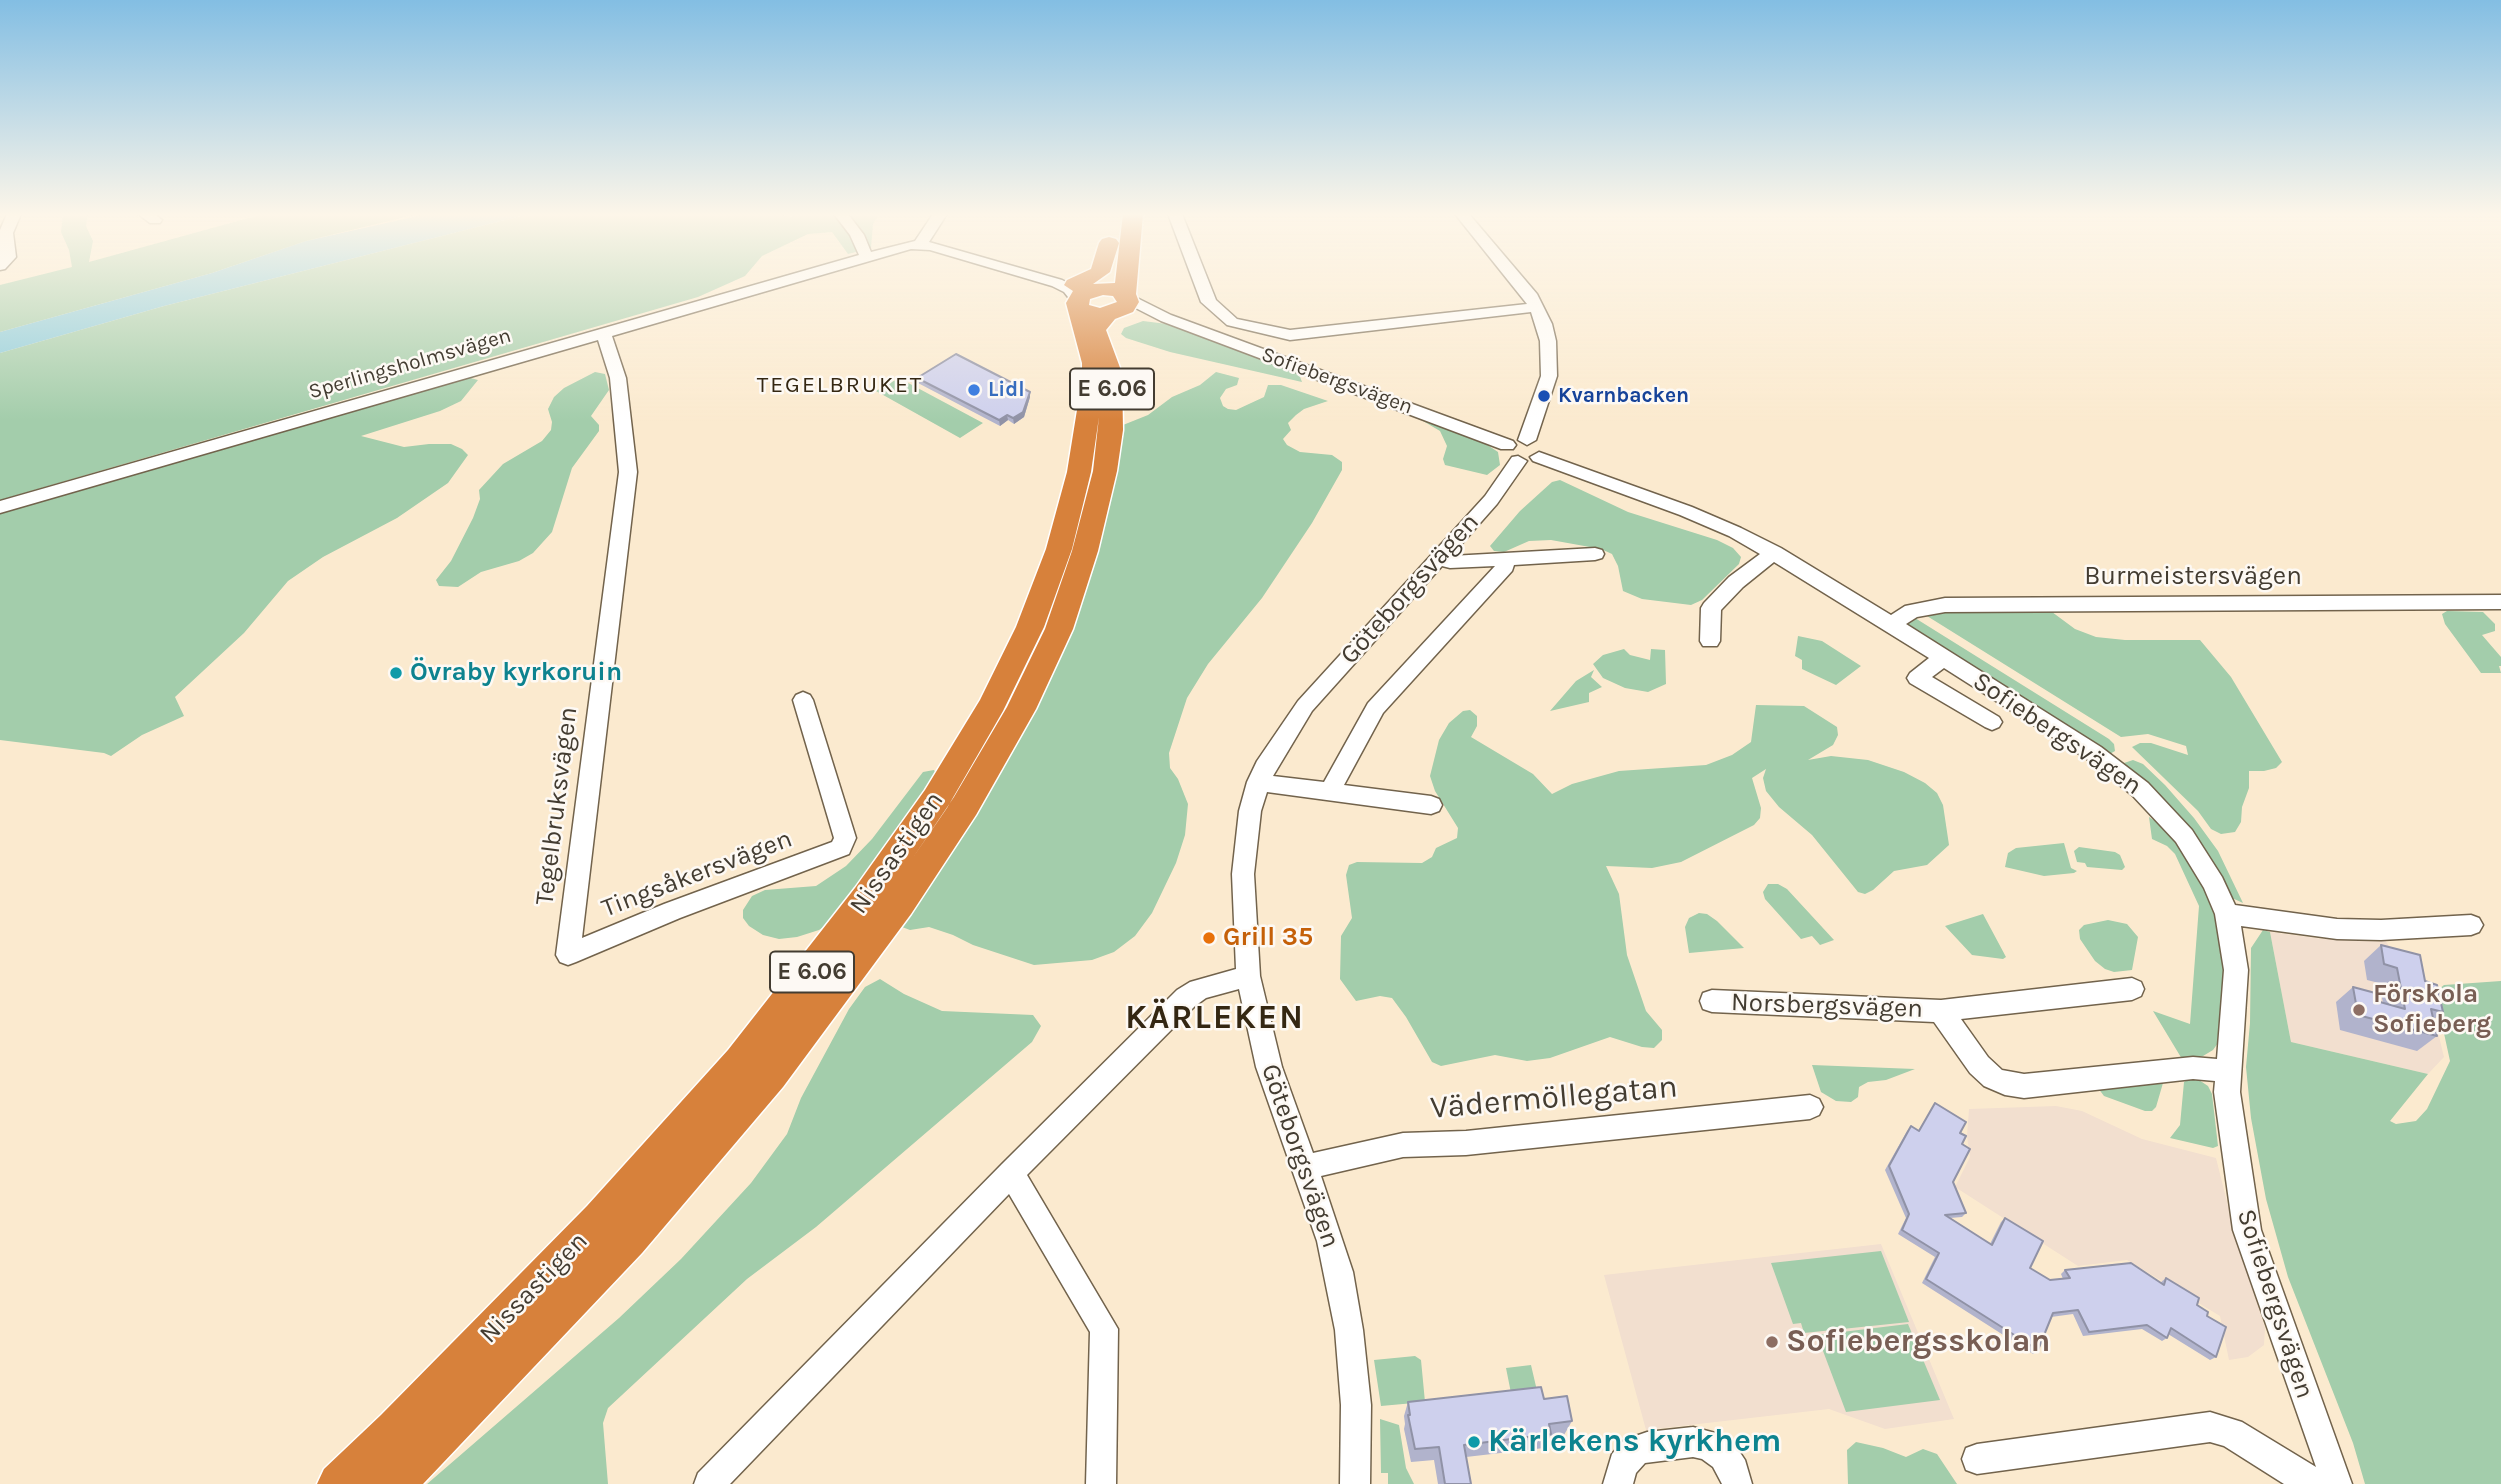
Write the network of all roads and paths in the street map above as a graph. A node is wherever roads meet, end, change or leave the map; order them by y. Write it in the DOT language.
graph roads {
  1 [pos="772,283"];
  2 [pos="1052,283"];
  3 [pos="1089,283"];
  4 [pos="1122,283"];
  5 [pos="1202,283"];
  6 [pos="1522,283"];
  7 [pos="1081,292"];
  8 [pos="1118,305"];
  9 [pos="1538,307"];
  10 [pos="603,332"];
  11 [pos="1527,440"];
  12 [pos="1507,445"];
  13 [pos="1539,457"];
  14 [pos="1518,461"];
  15 [pos="0,507"];
  16 [pos="1774,552"];
  17 [pos="1595,554"];
  18 [pos="1440,558"];
  19 [pos="1503,559"];
  20 [pos="2501,602"];
  21 [pos="1891,625"];
  22 [pos="1710,641"];
  23 [pos="1943,658"];
  24 [pos="803,700"];
  25 [pos="1993,722"];
  26 [pos="1258,782"];
  27 [pos="1329,793"];
  28 [pos="1431,805"];
  29 [pos="2227,914"];
  30 [pos="2471,925"];
  31 [pos="568,955"];
  32 [pos="1248,976"];
  33 [pos="2132,989"];
  34 [pos="1712,1001"];
  35 [pos="1941,1010"];
  36 [pos="2228,1074"];
  37 [pos="1810,1107"];
  38 [pos="1305,1167"];
  39 [pos="1011,1173"];
  40 [pos="1977,1459"];
  41 [pos="339,1484"];
  42 [pos="393,1484"];
  43 [pos="709,1484"];
  44 [pos="1101,1484"];
  45 [pos="1354,1484"];
  46 [pos="1618,1484"];
  47 [pos="1737,1484"];
  48 [pos="2319,1484"];
  49 [pos="2337,1484"];
  1 -- 10 [label="street, Sperlingsholmsvägen"];
  2 -- 7 [label="street"];
  3 -- 7 [label="highway"];
  4 -- 8 [label="highway, Nissastigen / E 6.06"];
  5 -- 9 [label="street"];
  6 -- 9 [label="street"];
  7 -- 8 [label="highway"];
  7 -- 8 [label="highway"];
  7 -- 41 [label="highway, Nissastigen / E 6.06"];
  8 -- 12 [label="street, Sofiebergsvägen"];
  8 -- 42 [label="highway, Nissastigen / E 6.06"];
  9 -- 11 [label="street"];
  10 -- 15 [label="street, Sperlingsholmsvägen"];
  10 -- 31 [label="street, Tegelbruksvägen"];
  11 -- 12 [label="street"];
  11 -- 13 [label="street"];
  12 -- 14 [label="street"];
  13 -- 14 [label="street"];
  13 -- 16 [label="street, Sofiebergsvägen"];
  14 -- 18 [label="street, Göteborgsvägen"];
  16 -- 21 [label="street, Sofiebergsvägen"];
  16 -- 22 [label="street"];
  17 -- 19 [label="street"];
  18 -- 19 [label="street"];
  18 -- 26 [label="street, Göteborgsvägen"];
  19 -- 27 [label="street"];
  20 -- 21 [label="street, Burmeistersvägen"];
  21 -- 23 [label="street, Sofiebergsvägen"];
  23 -- 25 [label="street"];
  23 -- 29 [label="street, Sofiebergsvägen"];
  24 -- 31 [label="street, Tingsåkersvägen"];
  26 -- 27 [label="street"];
  26 -- 32 [label="street, Göteborgsvägen"];
  27 -- 28 [label="street"];
  29 -- 30 [label="street"];
  29 -- 36 [label="street, Sofiebergsvägen"];
  32 -- 38 [label="street, Göteborgsvägen"];
  32 -- 39 [label="street"];
  33 -- 35 [label="street, Norsbergsvägen"];
  34 -- 35 [label="street, Norsbergsvägen"];
  35 -- 36 [label="street, Norsbergsvägen"];
  36 -- 49 [label="street, Sofiebergsvägen"];
  37 -- 38 [label="street, Vädermöllegatan"];
  38 -- 45 [label="street, Göteborgsvägen"];
  39 -- 43 [label="street"];
  39 -- 44 [label="street"];
  40 -- 48 [label="street"];
  46 -- 47 [label="street"];
}
